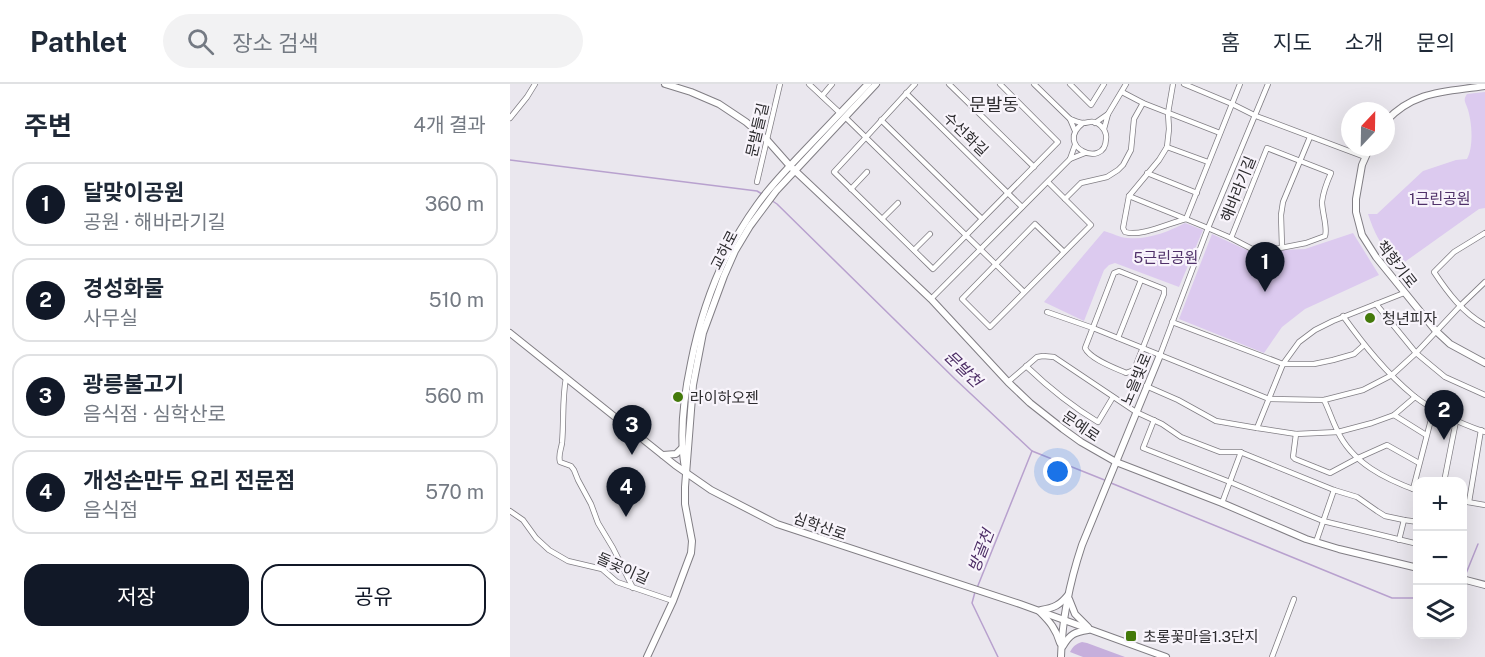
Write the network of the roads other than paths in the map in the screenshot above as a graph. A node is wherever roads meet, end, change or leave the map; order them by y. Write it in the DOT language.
graph roads {
  1 [pos="535,84"];
  2 [pos="665,84"];
  3 [pos="780,84"];
  4 [pos="809,84"];
  5 [pos="832,84"];
  6 [pos="868,84"];
  7 [pos="876,84"];
  8 [pos="915,84"];
  9 [pos="949,84"];
  10 [pos="1000,84"];
  11 [pos="1011,84"];
  12 [pos="1034,84"];
  13 [pos="1070,84"];
  14 [pos="1104,84"];
  15 [pos="1126,84"];
  16 [pos="1173,84"];
  17 [pos="1184,84"];
  18 [pos="1240,84"];
  19 [pos="1268,84"];
  20 [pos="1485,86"];
  21 [pos="1005,90"];
  22 [pos="1122,92"];
  23 [pos="906,93"];
  24 [pos="822,96"];
  25 [pos="1143,103"];
  26 [pos="1232,104"];
  27 [pos="1168,113"];
  28 [pos="1395,113"];
  29 [pos="1108,114"];
  30 [pos="842,115"];
  31 [pos="1256,116"];
  32 [pos="510,118"];
  33 [pos="1070,119"];
  34 [pos="881,120"];
  35 [pos="1083,123"];
  36 [pos="1095,123"];
  37 [pos="1104,129"];
  38 [pos="1075,131"];
  39 [pos="1220,133"];
  40 [pos="865,137"];
  41 [pos="1310,137"];
  42 [pos="767,140"];
  43 [pos="1076,144"];
  44 [pos="1167,147"];
  45 [pos="1085,153"];
  46 [pos="1365,157"];
  47 [pos="1070,159"];
  48 [pos="1300,161"];
  49 [pos="1208,162"];
  50 [pos="1034,166"];
  51 [pos="793,168"];
  52 [pos="867,172"];
  53 [pos="1147,173"];
  54 [pos="757,182"];
  55 [pos="1048,182"];
  56 [pos="851,189"];
  57 [pos="1008,193"];
  58 [pos="1197,193"];
  59 [pos="1129,196"];
  60 [pos="1065,199"];
  61 [pos="898,203"];
  62 [pos="761,204"];
  63 [pos="1022,207"];
  64 [pos="882,219"];
  65 [pos="982,219"];
  66 [pos="1186,219"];
  67 [pos="1208,228"];
  68 [pos="1485,233"];
  69 [pos="930,234"];
  70 [pos="966,235"];
  71 [pos="1231,238"];
  72 [pos="1282,247"];
  73 [pos="980,249"];
  74 [pos="914,250"];
  75 [pos="1064,252"];
  76 [pos="995,263"];
  77 [pos="1141,280"];
  78 [pos="1483,285"];
  79 [pos="1024,292"];
  80 [pos="1404,292"];
  81 [pos="931,299"];
  82 [pos="1376,304"];
  83 [pos="1460,306"];
  84 [pos="1047,312"];
  85 [pos="1343,316"];
  86 [pos="1172,322"];
  87 [pos="1485,325"];
  88 [pos="1093,328"];
  89 [pos="1436,331"];
  90 [pos="510,333"];
  91 [pos="1118,338"];
  92 [pos="1364,345"];
  93 [pos="1142,348"];
  94 [pos="1416,353"];
  95 [pos="1160,355"];
  96 [pos="1485,363"];
  97 [pos="1283,364"];
  98 [pos="1026,366"];
  99 [pos="1392,375"];
  100 [pos="566,378"];
  101 [pos="1008,382"];
  102 [pos="1146,386"];
  103 [pos="1485,394"];
  104 [pos="1113,397"];
  105 [pos="1415,397"];
  106 [pos="1269,399"];
  107 [pos="1324,399"];
  108 [pos="1434,408"];
  109 [pos="1136,411"];
  110 [pos="1394,415"];
  111 [pos="1154,420"];
  112 [pos="1456,421"];
  113 [pos="1257,429"];
  114 [pos="1483,431"];
  115 [pos="1338,432"];
  116 [pos="1296,434"];
  117 [pos="1426,435"];
  118 [pos="683,447"];
  119 [pos="1242,452"];
  120 [pos="663,455"];
  121 [pos="1358,458"];
  122 [pos="1116,462"];
  123 [pos="1419,463"];
  124 [pos="685,471"];
  125 [pos="1417,477"];
  126 [pos="1445,477"];
  127 [pos="1230,482"];
  128 [pos="1413,489"];
  129 [pos="1334,490"];
  130 [pos="1469,502"];
  131 [pos="1222,503"];
  132 [pos="1485,505"];
  133 [pos="510,511"];
  134 [pos="1404,520"];
  135 [pos="1323,521"];
  136 [pos="1413,521"];
  137 [pos="1399,540"];
  138 [pos="1316,542"];
  139 [pos="1413,543"];
  140 [pos="1413,567"];
  141 [pos="1467,580"];
  142 [pos="1485,585"];
  143 [pos="633,588"];
  144 [pos="1068,595"];
  145 [pos="1294,599"];
  146 [pos="673,601"];
  147 [pos="1038,610"];
  148 [pos="1064,620"];
  149 [pos="1091,629"];
  150 [pos="1061,649"];
  151 [pos="647,657"];
  152 [pos="1061,657"];
  153 [pos="1166,657"];
  154 [pos="1272,657"];
  1 -- 32 [label="street"];
  2 -- 42 [label="street"];
  3 -- 42 [label="street, 문발들길"];
  4 -- 24 [label="street"];
  5 -- 24 [label="street"];
  6 -- 30 [label="street, 교하로"];
  7 -- 30 [label="street, 교하로"];
  8 -- 23 [label="street"];
  9 -- 50 [label="street, 수선화길"];
  10 -- 21 [label="street"];
  11 -- 21 [label="street"];
  12 -- 33 [label="street"];
  13 -- 14 [label="street"];
  15 -- 22 [label="street"];
  16 -- 27 [label="street"];
  17 -- 26 [label="street"];
  18 -- 26 [label="street"];
  19 -- 31 [label="street, 노을빛로"];
  20 -- 28 [label="street"];
  21 -- 50 [label="street"];
  22 -- 25 [label="street"];
  22 -- 29 [label="street"];
  23 -- 34 [label="street"];
  23 -- 57 [label="street, 수선화길"];
  24 -- 30 [label="street"];
  25 -- 27 [label="street"];
  25 -- 60 [label="street"];
  26 -- 31 [label="street"];
  26 -- 39 [label="street"];
  27 -- 39 [label="street"];
  27 -- 44 [label="street"];
  29 -- 36 [label="street"];
  29 -- 37 [label="street"];
  30 -- 40 [label="street"];
  30 -- 51 [label="street, 교하로"];
  31 -- 41 [label="street"];
  31 -- 67 [label="street, 노을빛로"];
  33 -- 35 [label="street"];
  33 -- 38 [label="street"];
  34 -- 40 [label="street"];
  34 -- 65 [label="street"];
  35 -- 36 [label="street"];
  35 -- 38 [label="street"];
  36 -- 37 [label="street"];
  37 -- 45 [label="street"];
  38 -- 43 [label="street"];
  39 -- 49 [label="street"];
  40 -- 56 [label="street"];
  40 -- 70 [label="street"];
  41 -- 46 [label="street"];
  41 -- 48 [label="street"];
  42 -- 51 [label="street"];
  42 -- 54 [label="street, 문발들길"];
  43 -- 45 [label="street"];
  43 -- 47 [label="street"];
  44 -- 49 [label="street"];
  44 -- 53 [label="street"];
  45 -- 47 [label="street"];
  46 -- 80 [label="street, 책향기로"];
  47 -- 55 [label="street"];
  48 -- 71 [label="street, 해바라기길"];
  48 -- 72 [label="street"];
  48 -- 72 [label="street, 해바라기길"];
  49 -- 58 [label="street"];
  50 -- 57 [label="street"];
  51 -- 62 [label="street, 교하로"];
  51 -- 81 [label="street, 문예로"];
  52 -- 56 [label="street"];
  53 -- 58 [label="street"];
  53 -- 59 [label="street"];
  55 -- 60 [label="street"];
  55 -- 63 [label="street"];
  56 -- 64 [label="street"];
  57 -- 63 [label="street, 수선화길"];
  57 -- 65 [label="street"];
  58 -- 66 [label="street"];
  59 -- 66 [label="street, 해바라기길"];
  59 -- 66 [label="street"];
  60 -- 75 [label="street"];
  61 -- 64 [label="street"];
  62 -- 118 [label="street, 교하로"];
  62 -- 124 [label="street, 교하로"];
  63 -- 73 [label="street"];
  64 -- 74 [label="street"];
  65 -- 70 [label="street"];
  66 -- 67 [label="street, 해바라기길"];
  67 -- 71 [label="street, 해바라기길"];
  67 -- 86 [label="street, 노을빛로"];
  68 -- 83 [label="street"];
  69 -- 74 [label="street"];
  70 -- 73 [label="street"];
  70 -- 74 [label="street"];
  71 -- 72 [label="street, 해바라기길"];
  73 -- 76 [label="street"];
  73 -- 81 [label="street"];
  75 -- 76 [label="street"];
  75 -- 79 [label="street"];
  76 -- 79 [label="street"];
  76 -- 79 [label="street"];
  77 -- 88 [label="street"];
  77 -- 91 [label="street"];
  77 -- 93 [label="street"];
  78 -- 83 [label="street"];
  80 -- 82 [label="street"];
  80 -- 89 [label="street, 책향기로"];
  81 -- 101 [label="street, 문예로"];
  82 -- 85 [label="street"];
  82 -- 94 [label="street"];
  83 -- 87 [label="street"];
  83 -- 89 [label="street"];
  84 -- 88 [label="street"];
  85 -- 92 [label="street"];
  85 -- 97 [label="street"];
  86 -- 95 [label="street, 노을빛로"];
  86 -- 97 [label="street"];
  88 -- 91 [label="street"];
  88 -- 93 [label="street"];
  89 -- 94 [label="street"];
  89 -- 96 [label="street, 책향기로"];
  90 -- 100 [label="street, 심학산로"];
  91 -- 93 [label="street"];
  92 -- 97 [label="street"];
  92 -- 99 [label="street"];
  93 -- 95 [label="street"];
  94 -- 99 [label="street"];
  94 -- 103 [label="street"];
  95 -- 102 [label="street, 노을빛로"];
  95 -- 106 [label="street"];
  97 -- 106 [label="street"];
  98 -- 101 [label="street"];
  98 -- 104 [label="street"];
  98 -- 104 [label="street"];
  99 -- 105 [label="street"];
  99 -- 107 [label="street"];
  100 -- 120 [label="street, 심학산로"];
  100 -- 143 [label="street"];
  101 -- 122 [label="street, 문예로"];
  102 -- 109 [label="street, 노을빛로"];
  102 -- 113 [label="street"];
  104 -- 109 [label="street"];
  105 -- 108 [label="street"];
  105 -- 110 [label="street"];
  106 -- 107 [label="street"];
  106 -- 113 [label="street"];
  107 -- 115 [label="street"];
  108 -- 112 [label="street"];
  108 -- 117 [label="street"];
  109 -- 111 [label="street"];
  109 -- 122 [label="street, 노을빛로"];
  110 -- 115 [label="street"];
  110 -- 117 [label="street"];
  111 -- 119 [label="street"];
  111 -- 127 [label="street"];
  112 -- 114 [label="street"];
  112 -- 126 [label="street"];
  113 -- 116 [label="street"];
  114 -- 130 [label="street"];
  115 -- 116 [label="street"];
  115 -- 121 [label="street"];
  116 -- 121 [label="street"];
  117 -- 123 [label="street"];
  118 -- 120 [label="street"];
  118 -- 124 [label="street, 교하로"];
  119 -- 127 [label="street"];
  119 -- 129 [label="street"];
  120 -- 124 [label="street, 심학산로"];
  121 -- 123 [label="street"];
  121 -- 128 [label="street"];
  122 -- 131 [label="street, 문예로"];
  122 -- 144 [label="street, 노을빛로"];
  123 -- 125 [label="street"];
  124 -- 146 [label="street, 교하로"];
  124 -- 147 [label="street, 심학산로"];
  127 -- 131 [label="street"];
  127 -- 135 [label="street"];
  129 -- 134 [label="street"];
  129 -- 135 [label="street"];
  130 -- 132 [label="street"];
  131 -- 138 [label="street, 문예로"];
  133 -- 143 [label="street, 돌곶이길"];
  134 -- 136 [label="street"];
  134 -- 137 [label="street"];
  135 -- 137 [label="street"];
  135 -- 138 [label="street"];
  137 -- 139 [label="street"];
  138 -- 140 [label="street, 문예로"];
  141 -- 142 [label="street"];
  143 -- 146 [label="street, 돌곶이길"];
  144 -- 147 [label="street"];
  144 -- 148 [label="street, 노을빛로"];
  144 -- 149 [label="street"];
  145 -- 154 [label="street"];
  146 -- 151 [label="street, 교하로"];
  147 -- 148 [label="street, 심학산로"];
  147 -- 150 [label="street"];
  148 -- 149 [label="street, 심학산로"];
  148 -- 150 [label="street, 노을빛로"];
  149 -- 150 [label="street"];
  149 -- 153 [label="street, 심학산로"];
  150 -- 152 [label="street, 노을빛로"];
}
